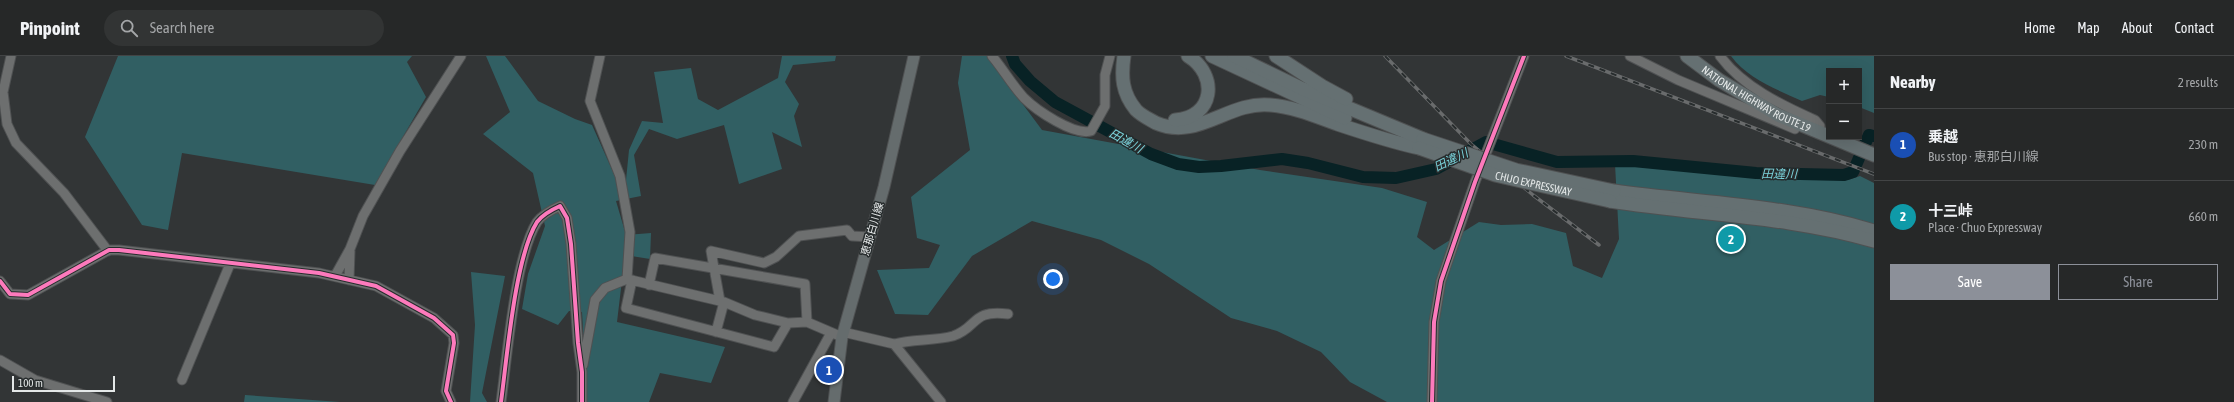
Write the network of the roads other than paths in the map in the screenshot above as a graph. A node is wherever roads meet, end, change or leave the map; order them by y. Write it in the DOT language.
graph roads {
  1 [pos="11,56"];
  2 [pos="461,56"];
  3 [pos="600,56"];
  4 [pos="914,56"];
  5 [pos="992,56"];
  6 [pos="1110,56"];
  7 [pos="1124,56"];
  8 [pos="1130,56"];
  9 [pos="1188,56"];
  10 [pos="1212,56"];
  11 [pos="1234,56"];
  12 [pos="1276,56"];
  13 [pos="1524,56"];
  14 [pos="1687,56"];
  15 [pos="1697,56"];
  16 [pos="1720,56"];
  17 [pos="1632,57"];
  18 [pos="1825,128"];
  19 [pos="1422,140"];
  20 [pos="1851,140"];
  21 [pos="1867,151"];
  22 [pos="1612,196"];
  23 [pos="1874,230"];
  24 [pos="870,237"];
  25 [pos="1874,241"];
  26 [pos="350,249"];
  27 [pos="108,250"];
  28 [pos="230,264"];
  29 [pos="713,268"];
  30 [pos="334,276"];
  31 [pos="349,280"];
  32 [pos="629,280"];
  33 [pos="0,281"];
  34 [pos="649,284"];
  35 [pos="722,301"];
  36 [pos="1008,314"];
  37 [pos="806,322"];
  38 [pos="788,323"];
  39 [pos="716,332"];
  40 [pos="831,333"];
  41 [pos="842,335"];
  42 [pos="894,344"];
  43 [pos="0,360"];
  44 [pos="582,372"];
  45 [pos="182,380"];
  46 [pos="107,402"];
  47 [pos="451,402"];
  48 [pos="502,402"];
  49 [pos="582,402"];
  50 [pos="793,402"];
  51 [pos="834,402"];
  52 [pos="941,402"];
  53 [pos="1432,402"];
  1 -- 27 [label="street"];
  2 -- 26 [label="street"];
  3 -- 32 [label="street"];
  4 -- 24 [label="main road, 恵那白川線"];
  5 -- 6 [label="street"];
  7 -- 19 [label="highway"];
  8 -- 9 [label="highway"];
  10 -- 19 [label="highway, CHUO EXPRESSWAY"];
  11 -- 19 [label="highway, CHUO EXPRESSWAY"];
  12 -- 19 [label="highway"];
  13 -- 53 [label="street"];
  14 -- 21 [label="highway, NATIONAL HIGHWAY ROUTE 19"];
  15 -- 18 [label="highway, NATIONAL HIGHWAY ROUTE 19"];
  16 -- 18 [label="street"];
  17 -- 21 [label="street"];
  19 -- 22 [label="highway, CHUO EXPRESSWAY, bridge"];
  19 -- 22 [label="highway, CHUO EXPRESSWAY, bridge"];
  20 -- 21 [label="highway"];
  22 -- 23 [label="highway, CHUO EXPRESSWAY"];
  22 -- 25 [label="highway, CHUO EXPRESSWAY"];
  24 -- 29 [label="street"];
  24 -- 41 [label="main road, 恵那白川線"];
  26 -- 30 [label="street"];
  26 -- 31 [label="street"];
  27 -- 28 [label="street"];
  27 -- 33 [label="street"];
  28 -- 30 [label="street"];
  28 -- 45 [label="street"];
  29 -- 34 [label="street"];
  29 -- 35 [label="street"];
  29 -- 37 [label="street"];
  30 -- 31 [label="street"];
  31 -- 47 [label="street"];
  32 -- 34 [label="street"];
  32 -- 39 [label="street"];
  32 -- 44 [label="street"];
  34 -- 35 [label="street"];
  35 -- 38 [label="street"];
  35 -- 39 [label="street"];
  36 -- 42 [label="street"];
  37 -- 38 [label="street"];
  37 -- 40 [label="street"];
  38 -- 39 [label="street"];
  40 -- 41 [label="street"];
  40 -- 50 [label="street"];
  41 -- 42 [label="street"];
  41 -- 51 [label="main road, 恵那白川線"];
  42 -- 52 [label="street"];
  43 -- 46 [label="street"];
  44 -- 48 [label="street"];
  44 -- 49 [label="street"];
}
